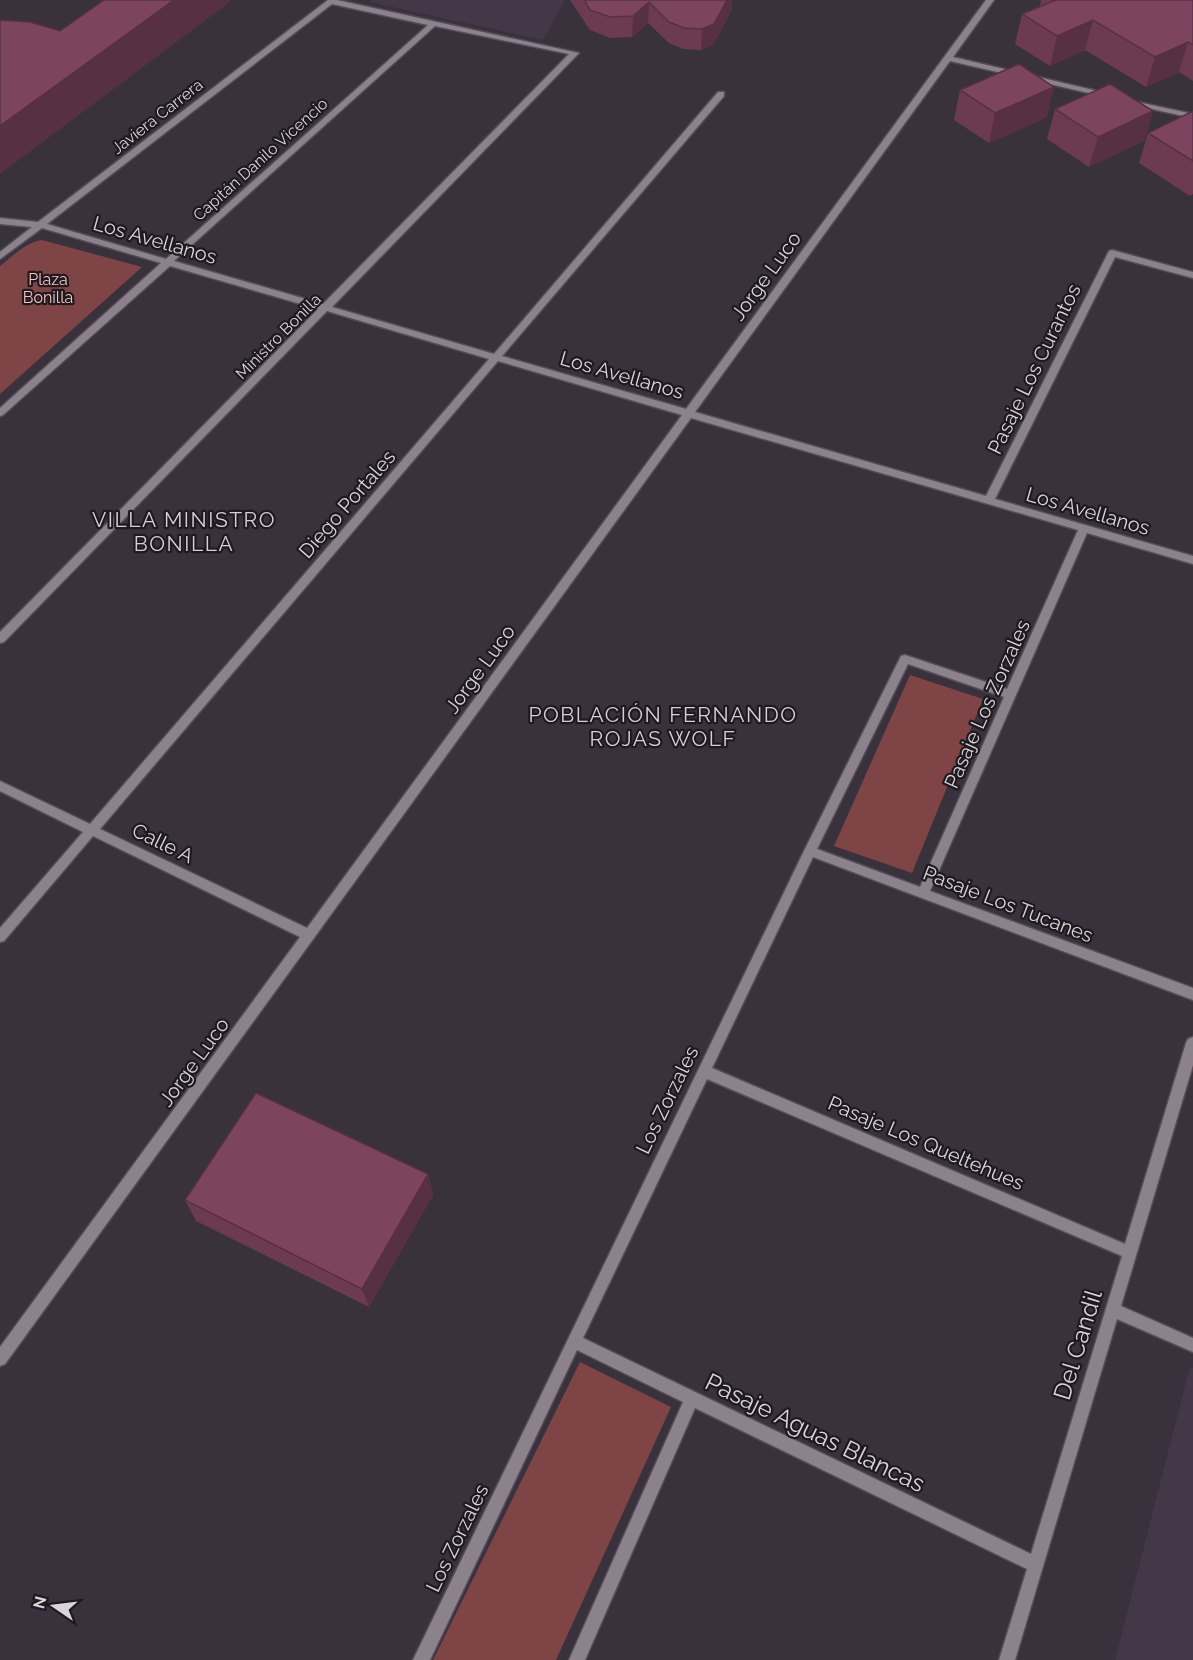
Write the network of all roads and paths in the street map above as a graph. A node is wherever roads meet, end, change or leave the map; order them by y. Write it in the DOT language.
graph roads {
  1 [pos="990,0"];
  2 [pos="332,1"];
  3 [pos="434,23"];
  4 [pos="948,58"];
  5 [pos="721,94"];
  6 [pos="1193,116"];
  7 [pos="0,221"];
  8 [pos="40,225"];
  9 [pos="0,256"];
  10 [pos="167,262"];
  11 [pos="1193,275"];
  12 [pos="326,308"];
  13 [pos="496,358"];
  14 [pos="0,413"];
  15 [pos="687,413"];
  16 [pos="989,501"];
  17 [pos="1084,528"];
  18 [pos="1193,560"];
  19 [pos="0,639"];
  20 [pos="1011,695"];
  21 [pos="0,786"];
  22 [pos="91,830"];
  23 [pos="810,851"];
  24 [pos="923,893"];
  25 [pos="309,934"];
  26 [pos="0,937"];
  27 [pos="1193,994"];
  28 [pos="1193,1043"];
  29 [pos="704,1071"];
  30 [pos="1131,1253"];
  31 [pos="1114,1310"];
  32 [pos="574,1341"];
  33 [pos="1193,1345"];
  34 [pos="0,1359"];
  35 [pos="692,1398"];
  36 [pos="1036,1565"];
  37 [pos="421,1660"];
  38 [pos="577,1660"];
  39 [pos="1007,1660"];
  1 -- 4 [label="street, Jorge Luco"];
  2 -- 3 [label="street"];
  2 -- 8 [label="street, Javiera Carrera"];
  3 -- 10 [label="street, Capitán Danilo Vicencio"];
  3 -- 12 [label="street, Ministro Bonilla"];
  4 -- 6 [label="street"];
  4 -- 15 [label="street, Jorge Luco"];
  5 -- 13 [label="street, Diego Portales"];
  7 -- 8 [label="street, Los Avellanos"];
  8 -- 9 [label="street, Javiera Carrera"];
  8 -- 10 [label="street, Los Avellanos"];
  10 -- 12 [label="street, Los Avellanos"];
  10 -- 14 [label="street, Capitán Danilo Vicencio"];
  11 -- 16 [label="street, Pasaje Los Curantos"];
  12 -- 13 [label="street, Los Avellanos"];
  12 -- 19 [label="street, Ministro Bonilla"];
  13 -- 15 [label="street, Los Avellanos"];
  13 -- 22 [label="street, Diego Portales"];
  15 -- 16 [label="street, Los Avellanos"];
  15 -- 25 [label="street, Jorge Luco"];
  16 -- 17 [label="street, Los Avellanos"];
  17 -- 18 [label="street, Los Avellanos"];
  17 -- 20 [label="street, Pasaje Los Zorzales"];
  20 -- 23 [label="street, Los Zorzales"];
  20 -- 24 [label="street, Pasaje Los Zorzales"];
  21 -- 22 [label="street, Calle A"];
  22 -- 25 [label="street, Calle A"];
  22 -- 26 [label="street, Diego Portales"];
  23 -- 24 [label="street, Pasaje Los Tucanes"];
  23 -- 29 [label="street, Los Zorzales"];
  24 -- 27 [label="street, Pasaje Los Tucanes"];
  25 -- 34 [label="street, Jorge Luco"];
  28 -- 30 [label="street, Del Candil"];
  29 -- 30 [label="street, Pasaje Los Queltehues"];
  29 -- 32 [label="street, Los Zorzales"];
  30 -- 31 [label="street, Del Candil"];
  31 -- 33 [label="street"];
  31 -- 36 [label="street, Del Candil"];
  32 -- 35 [label="street, Pasaje Aguas Blancas"];
  32 -- 37 [label="street, Los Zorzales"];
  35 -- 36 [label="street, Pasaje Aguas Blancas"];
  35 -- 38 [label="street"];
  36 -- 39 [label="street, Del Candil"];
}
